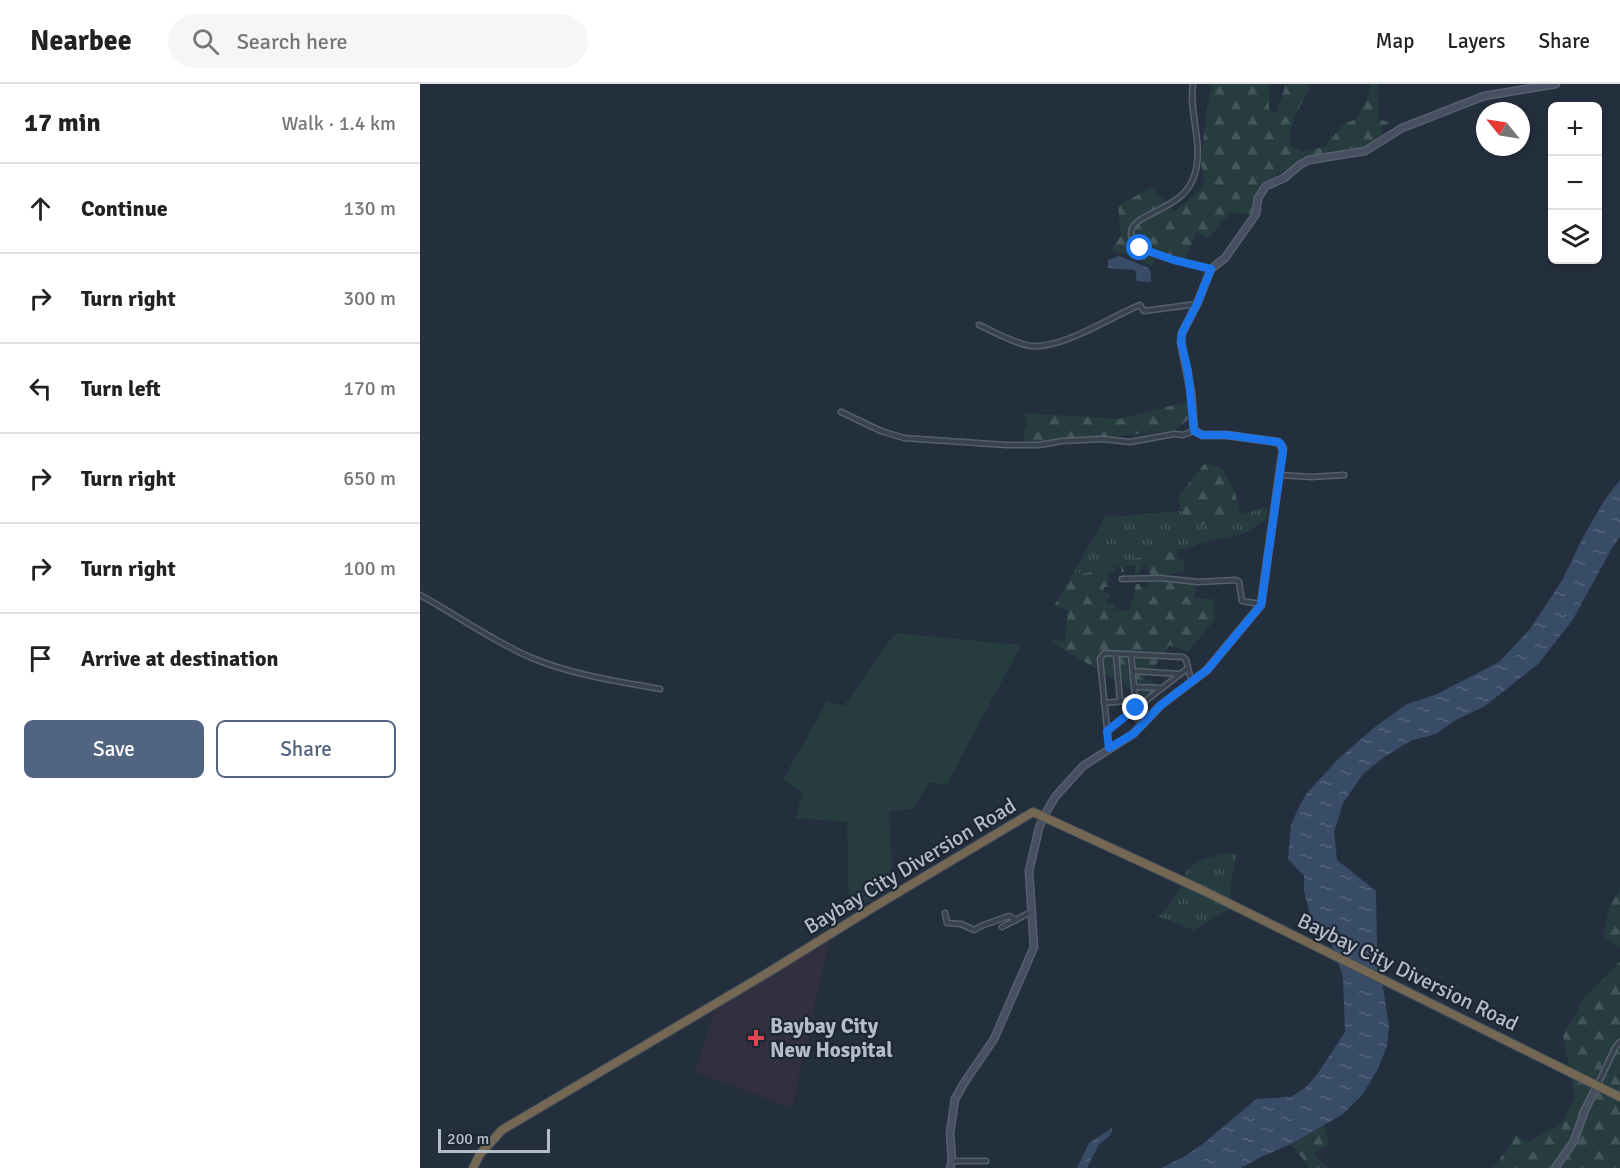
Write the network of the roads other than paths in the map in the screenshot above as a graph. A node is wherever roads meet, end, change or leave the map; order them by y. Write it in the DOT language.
graph roads {
  1 [pos="1193,84"];
  2 [pos="1556,84"];
  3 [pos="1211,269"];
  4 [pos="1197,304"];
  5 [pos="979,325"];
  6 [pos="841,412"];
  7 [pos="1194,431"];
  8 [pos="1280,475"];
  9 [pos="1344,475"];
  10 [pos="1122,579"];
  11 [pos="420,595"];
  12 [pos="1262,604"];
  13 [pos="1116,654"];
  14 [pos="1131,654"];
  15 [pos="1188,668"];
  16 [pos="1133,671"];
  17 [pos="1180,674"];
  18 [pos="1190,676"];
  19 [pos="1134,687"];
  20 [pos="1162,688"];
  21 [pos="660,689"];
  22 [pos="1135,700"];
  23 [pos="1120,701"];
  24 [pos="1104,702"];
  25 [pos="1136,708"];
  26 [pos="1137,719"];
  27 [pos="1107,731"];
  28 [pos="1109,748"];
  29 [pos="1044,816"];
  30 [pos="1031,912"];
  31 [pos="945,913"];
  32 [pos="1016,920"];
  33 [pos="1002,927"];
  34 [pos="1620,1042"];
  35 [pos="1597,1086"];
  36 [pos="1620,1096"];
  37 [pos="986,1161"];
  38 [pos="951,1164"];
  39 [pos="473,1168"];
  40 [pos="1555,1168"];
  1 -- 3 [label="street"];
  2 -- 3 [label="street"];
  3 -- 4 [label="street"];
  4 -- 5 [label="street"];
  4 -- 7 [label="street"];
  6 -- 7 [label="street"];
  7 -- 8 [label="street"];
  8 -- 9 [label="street"];
  8 -- 12 [label="street"];
  10 -- 12 [label="street"];
  11 -- 21 [label="street"];
  12 -- 28 [label="street"];
  13 -- 14 [label="street"];
  13 -- 23 [label="street"];
  13 -- 24 [label="street"];
  14 -- 15 [label="street"];
  14 -- 16 [label="street"];
  15 -- 17 [label="street"];
  15 -- 18 [label="street"];
  16 -- 17 [label="street"];
  16 -- 19 [label="street"];
  17 -- 20 [label="street"];
  19 -- 20 [label="street"];
  19 -- 22 [label="street"];
  20 -- 25 [label="street"];
  22 -- 23 [label="street"];
  22 -- 25 [label="street"];
  23 -- 24 [label="street"];
  24 -- 27 [label="street"];
  25 -- 26 [label="street"];
  25 -- 27 [label="street"];
  27 -- 28 [label="street"];
  28 -- 29 [label="street"];
  29 -- 30 [label="street"];
  29 -- 35 [label="highway, Baybay City Diversion Road"];
  29 -- 39 [label="highway, Baybay City Diversion Road"];
  30 -- 32 [label="street"];
  30 -- 38 [label="street"];
  31 -- 32 [label="street"];
  32 -- 33 [label="street"];
  34 -- 35 [label="street"];
  35 -- 36 [label="highway, Baybay City Diversion Road"];
  35 -- 40 [label="street"];
  37 -- 38 [label="street"];
}
